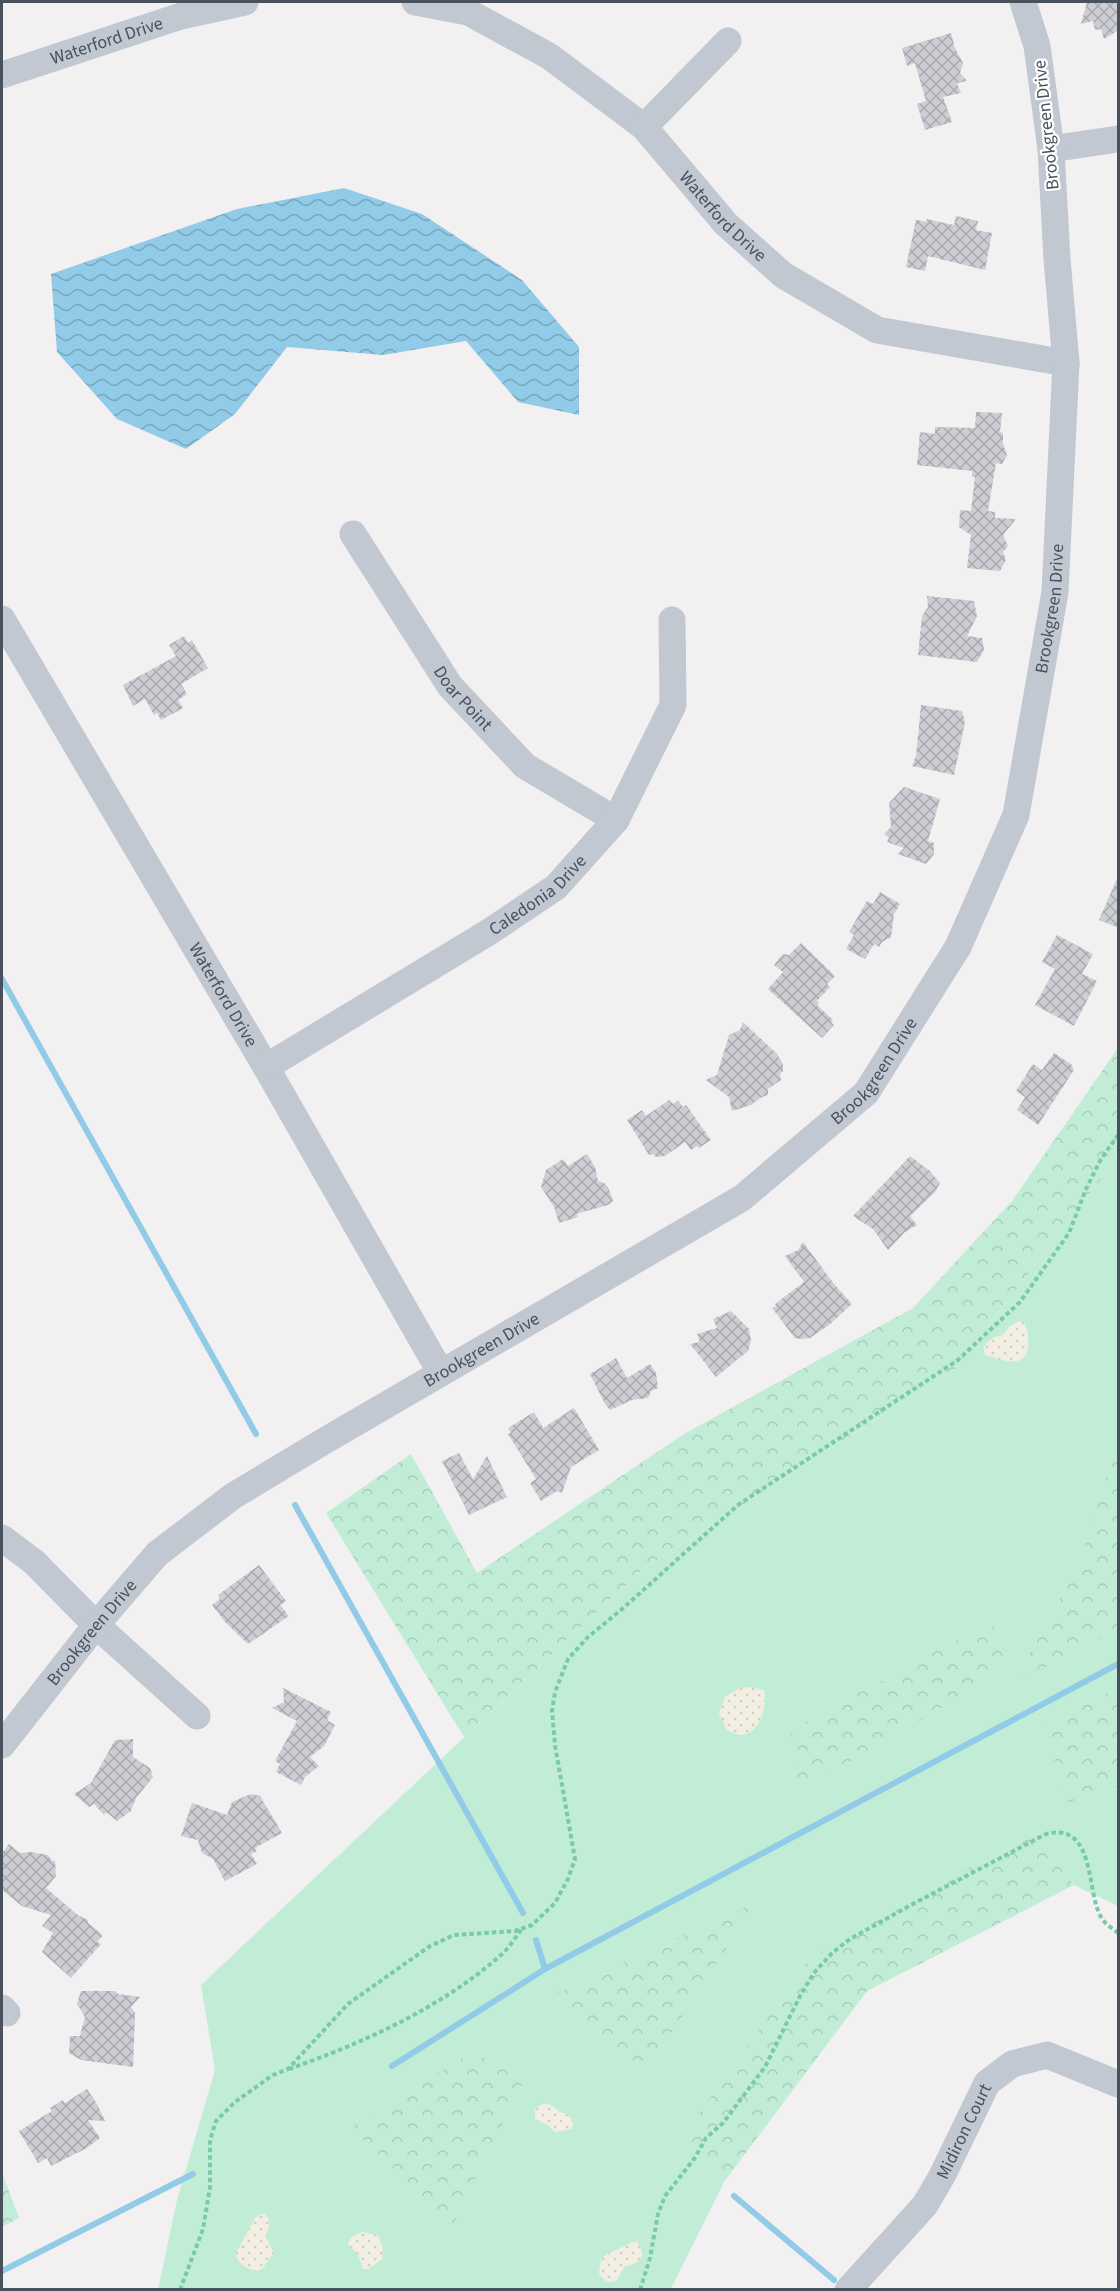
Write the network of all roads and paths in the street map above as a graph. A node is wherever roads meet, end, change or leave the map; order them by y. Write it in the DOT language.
graph roads {
  1 [pos="245,2"];
  2 [pos="415,2"];
  3 [pos="1023,2"];
  4 [pos="470,7"];
  5 [pos="728,41"];
  6 [pos="2,75"];
  7 [pos="644,127"];
  8 [pos="1119,139"];
  9 [pos="1051,149"];
  10 [pos="1066,363"];
  11 [pos="353,534"];
  12 [pos="2,619"];
  13 [pos="672,620"];
  14 [pos="616,820"];
  15 [pos="266,1066"];
  16 [pos="1119,1135"];
  17 [pos="441,1373"];
  18 [pos="2,1538"];
  19 [pos="96,1625"];
  20 [pos="197,1716"];
  21 [pos="2,1745"];
  22 [pos="522,1929"];
  23 [pos="1119,1933"];
  24 [pos="288,2069"];
  25 [pos="1119,2084"];
  26 [pos="180,2289"];
  27 [pos="640,2289"];
  28 [pos="848,2289"];
  1 -- 6 [label="street, Waterford Drive"];
  2 -- 4 [label="street, Waterford Drive"];
  3 -- 9 [label="street, Brookgreen Drive"];
  4 -- 7 [label="street, Waterford Drive"];
  5 -- 7 [label="street"];
  7 -- 10 [label="street, Waterford Drive"];
  8 -- 9 [label="street"];
  9 -- 10 [label="street, Brookgreen Drive"];
  10 -- 17 [label="street, Brookgreen Drive"];
  11 -- 14 [label="street, Doar Point"];
  12 -- 15 [label="street, Waterford Drive"];
  13 -- 14 [label="street, Caledonia Drive"];
  14 -- 15 [label="street, Caledonia Drive"];
  15 -- 17 [label="street, Waterford Drive"];
  16 -- 22 [label="path"];
  17 -- 19 [label="street, Brookgreen Drive"];
  18 -- 19 [label="street"];
  19 -- 20 [label="street"];
  19 -- 21 [label="street, Brookgreen Drive"];
  22 -- 24 [label="path"];
  22 -- 24 [label="path"];
  23 -- 27 [label="path"];
  24 -- 26 [label="path"];
  25 -- 28 [label="street, Midiron Court"];
}
